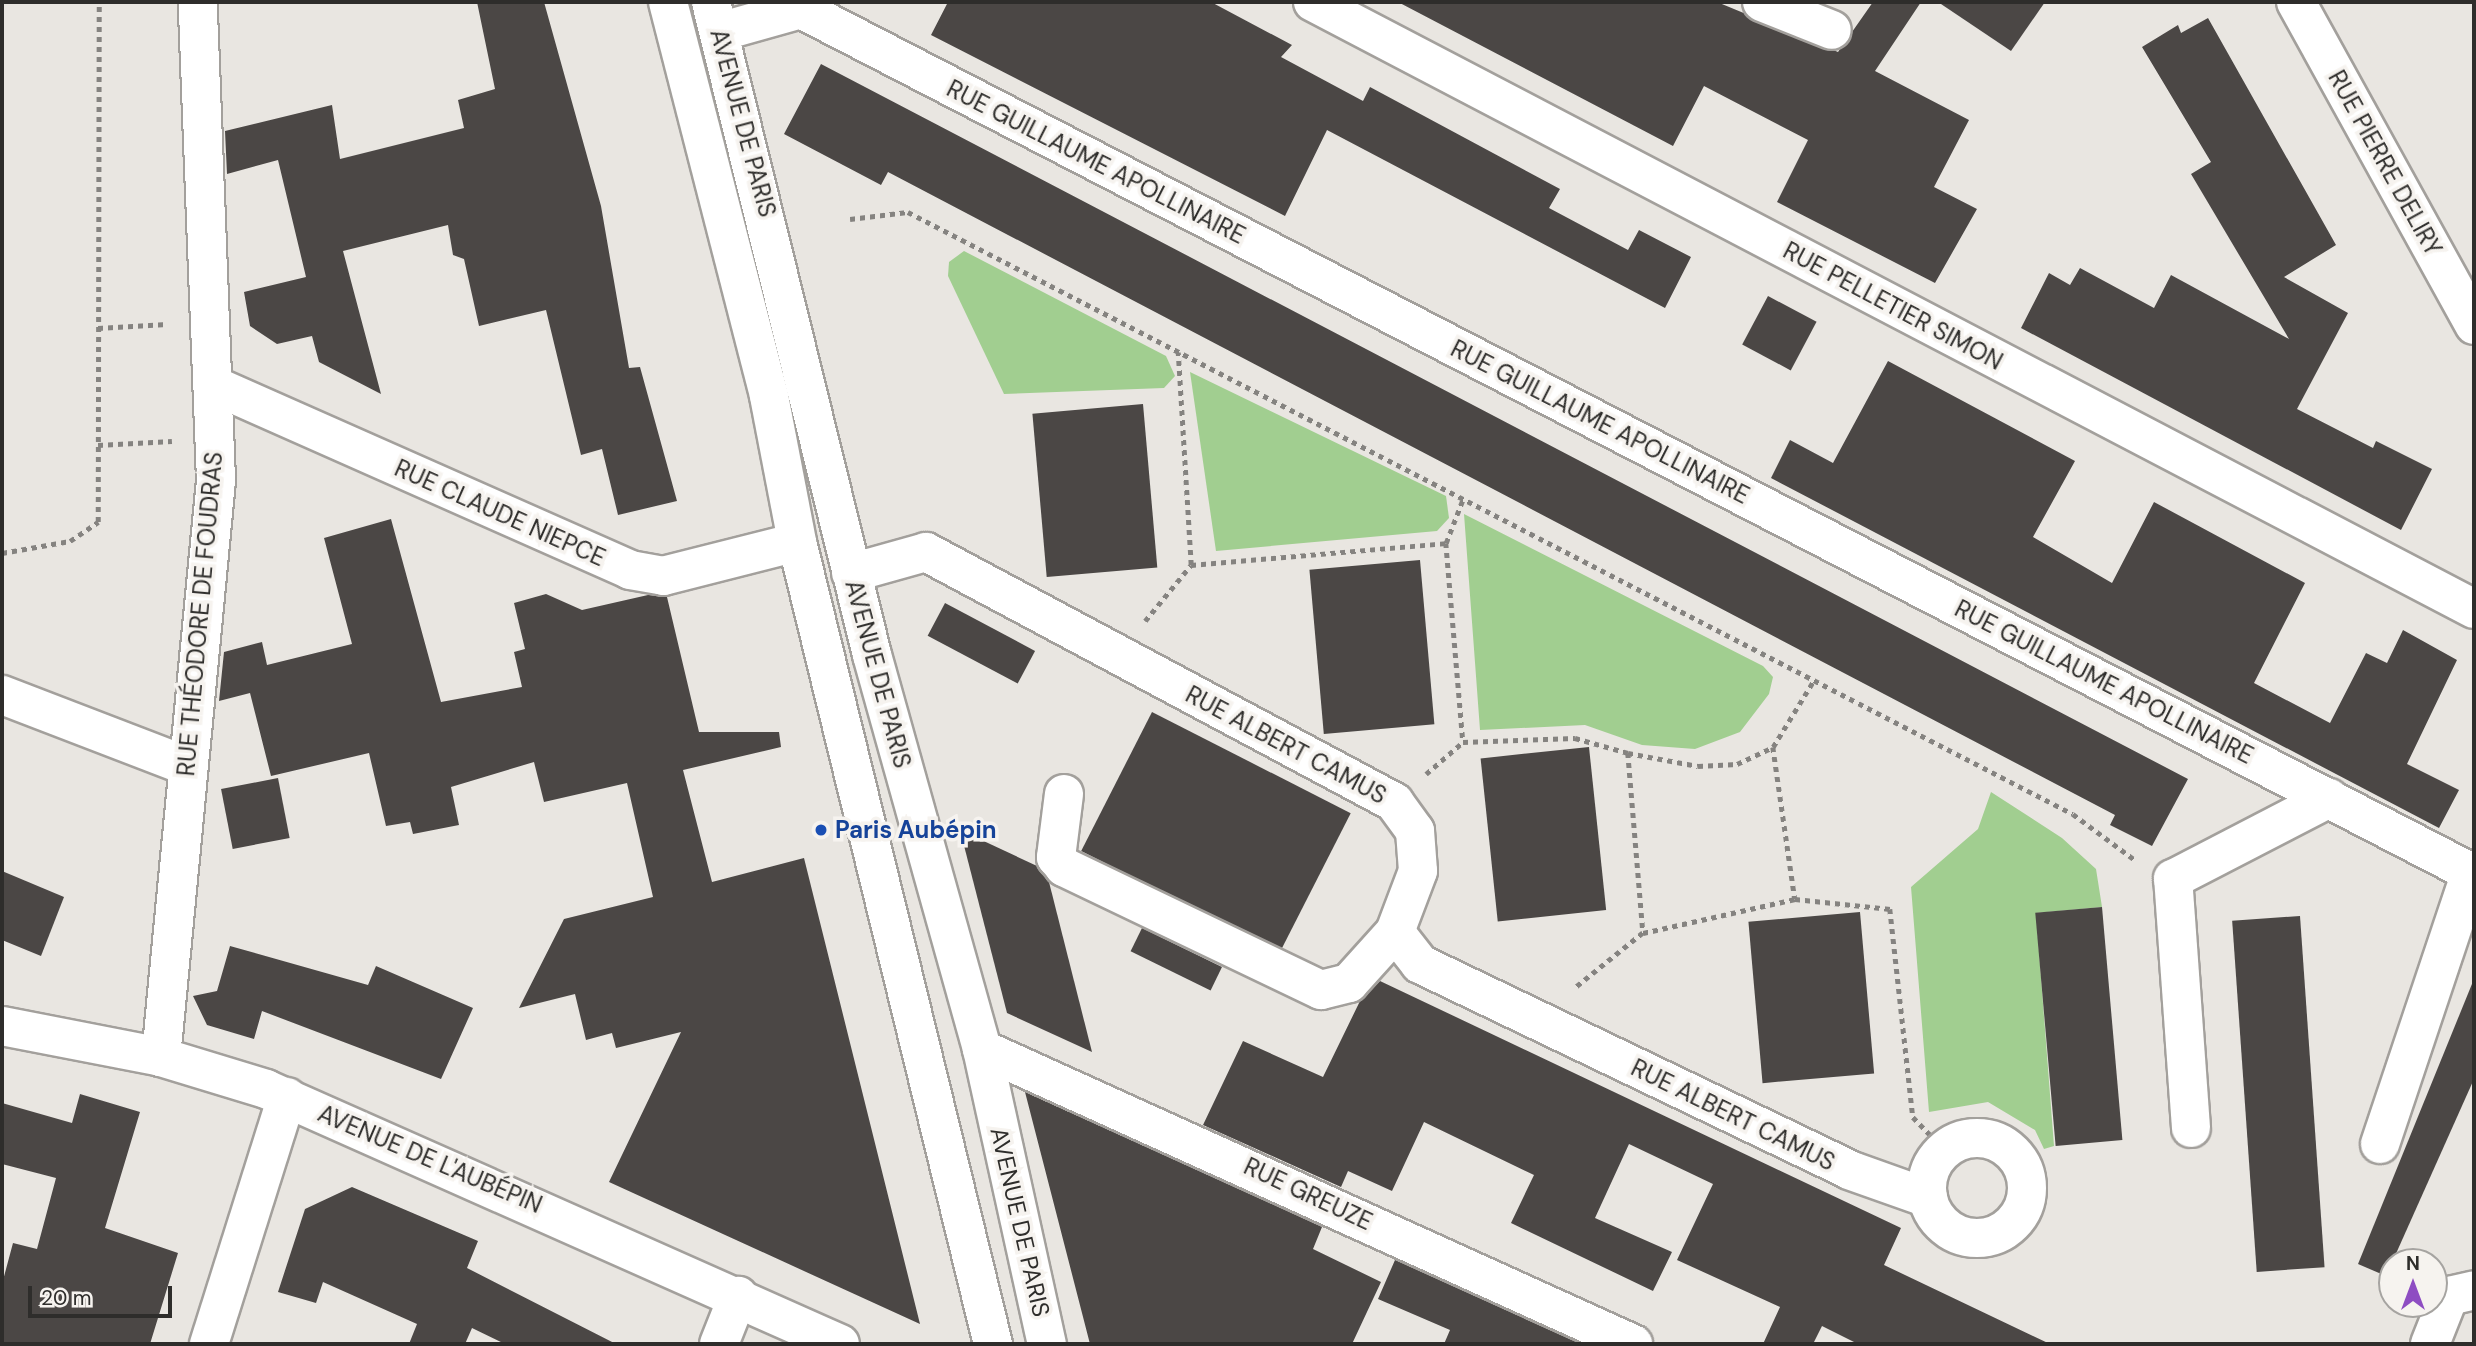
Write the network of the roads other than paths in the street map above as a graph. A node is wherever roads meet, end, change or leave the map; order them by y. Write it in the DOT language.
graph roads {
  1 [pos="198,2"];
  2 [pos="668,2"];
  3 [pos="1313,2"];
  4 [pos="1762,2"];
  5 [pos="2296,2"];
  6 [pos="801,5"];
  7 [pos="715,17"];
  8 [pos="1832,30"];
  9 [pos="2474,323"];
  10 [pos="213,385"];
  11 [pos="797,542"];
  12 [pos="851,573"];
  13 [pos="2474,609"];
  14 [pos="2,695"];
  15 [pos="187,766"];
  16 [pos="1064,794"];
  17 [pos="2329,798"];
  18 [pos="2473,873"];
  19 [pos="1395,932"];
  20 [pos="2,1026"];
  21 [pos="982,1049"];
  22 [pos="160,1057"];
  23 [pos="287,1097"];
  24 [pos="2191,1128"];
  25 [pos="2380,1144"];
  26 [pos="1928,1198"];
  27 [pos="2474,1290"];
  28 [pos="738,1296"];
  29 [pos="209,1344"];
  30 [pos="719,1344"];
  31 [pos="840,1344"];
  32 [pos="993,1344"];
  33 [pos="1047,1344"];
  34 [pos="1633,1344"];
  35 [pos="2430,1344"];
  1 -- 10 [label="street, RUE THÉODORE DE FOUDRAS"];
  2 -- 11 [label="street, AVENUE DE PARIS"];
  3 -- 13 [label="street, RUE PELLETIER SIMON"];
  4 -- 8 [label="street"];
  5 -- 9 [label="street, RUE PIERRE DELIRY"];
  6 -- 7 [label="street, RUE GUILLAUME APOLLINAIRE"];
  6 -- 17 [label="street, RUE GUILLAUME APOLLINAIRE"];
  7 -- 12 [label="street, AVENUE DE PARIS"];
  10 -- 11 [label="street, RUE CLAUDE NIEPCE"];
  10 -- 15 [label="street, RUE THÉODORE DE FOUDRAS"];
  11 -- 32 [label="street, AVENUE DE PARIS"];
  12 -- 19 [label="street, RUE ALBERT CAMUS"];
  12 -- 21 [label="street, AVENUE DE PARIS"];
  14 -- 15 [label="street"];
  15 -- 22 [label="street, RUE THÉODORE DE FOUDRAS"];
  16 -- 19 [label="street"];
  17 -- 18 [label="street, RUE GUILLAUME APOLLINAIRE"];
  17 -- 24 [label="street"];
  18 -- 25 [label="street"];
  19 -- 26 [label="street, RUE ALBERT CAMUS"];
  20 -- 22 [label="street, AVENUE DE L'AUBÉPIN"];
  21 -- 33 [label="street, AVENUE DE PARIS"];
  21 -- 34 [label="street, RUE GREUZE"];
  22 -- 23 [label="street, AVENUE DE L'AUBÉPIN"];
  23 -- 28 [label="street, AVENUE DE L'AUBÉPIN"];
  23 -- 29 [label="street"];
  26 -- 26 [label="street"];
  27 -- 35 [label="street"];
  28 -- 30 [label="street"];
  28 -- 31 [label="street, AVENUE DE L'AUBÉPIN"];
}
